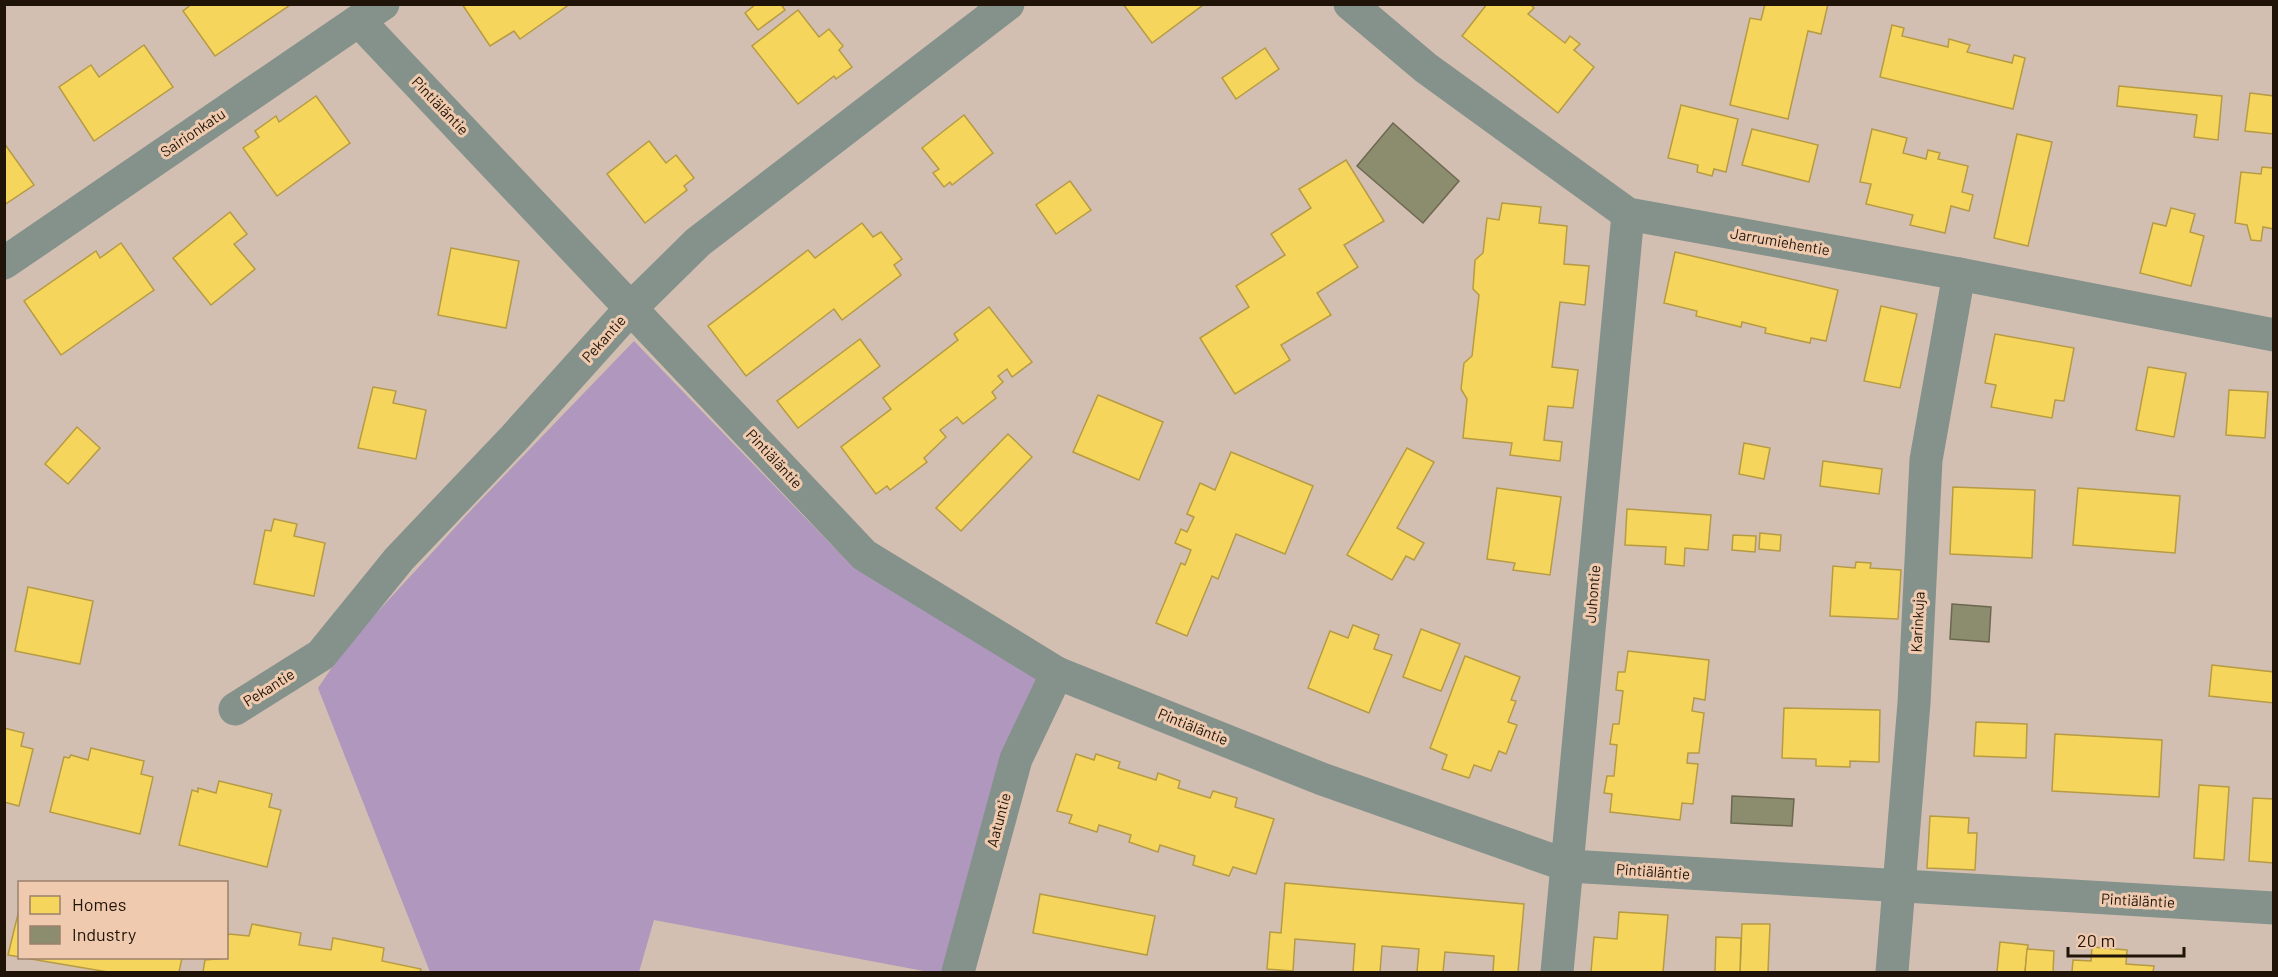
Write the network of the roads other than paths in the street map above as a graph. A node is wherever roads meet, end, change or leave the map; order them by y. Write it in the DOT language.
graph roads {
  1 [pos="1008,4"];
  2 [pos="1350,4"];
  3 [pos="370,13"];
  4 [pos="1628,214"];
  5 [pos="4,263"];
  6 [pos="1959,274"];
  7 [pos="632,308"];
  8 [pos="2274,334"];
  9 [pos="1057,673"];
  10 [pos="235,709"];
  11 [pos="1569,866"];
  12 [pos="1898,888"];
  13 [pos="2274,908"];
  14 [pos="958,972"];
  15 [pos="1557,972"];
  16 [pos="1892,972"];
  1 -- 7 [label="street, Pekantie"];
  2 -- 4 [label="street, Jarrumiehentie"];
  3 -- 5 [label="street, Sairionkatu"];
  3 -- 7 [label="street, Pintiäläntie"];
  4 -- 6 [label="street, Jarrumiehentie"];
  4 -- 11 [label="street, Juhontie"];
  6 -- 8 [label="street, Jarrumiehentie"];
  6 -- 12 [label="street, Karinkuja"];
  7 -- 9 [label="street, Pintiäläntie"];
  7 -- 10 [label="street, Pekantie"];
  9 -- 11 [label="street, Pintiäläntie"];
  9 -- 14 [label="street, Aatuntie"];
  11 -- 12 [label="street, Pintiäläntie"];
  11 -- 15 [label="street, Juhontie"];
  12 -- 13 [label="street, Pintiäläntie"];
  12 -- 16 [label="street, Karinkuja"];
}
